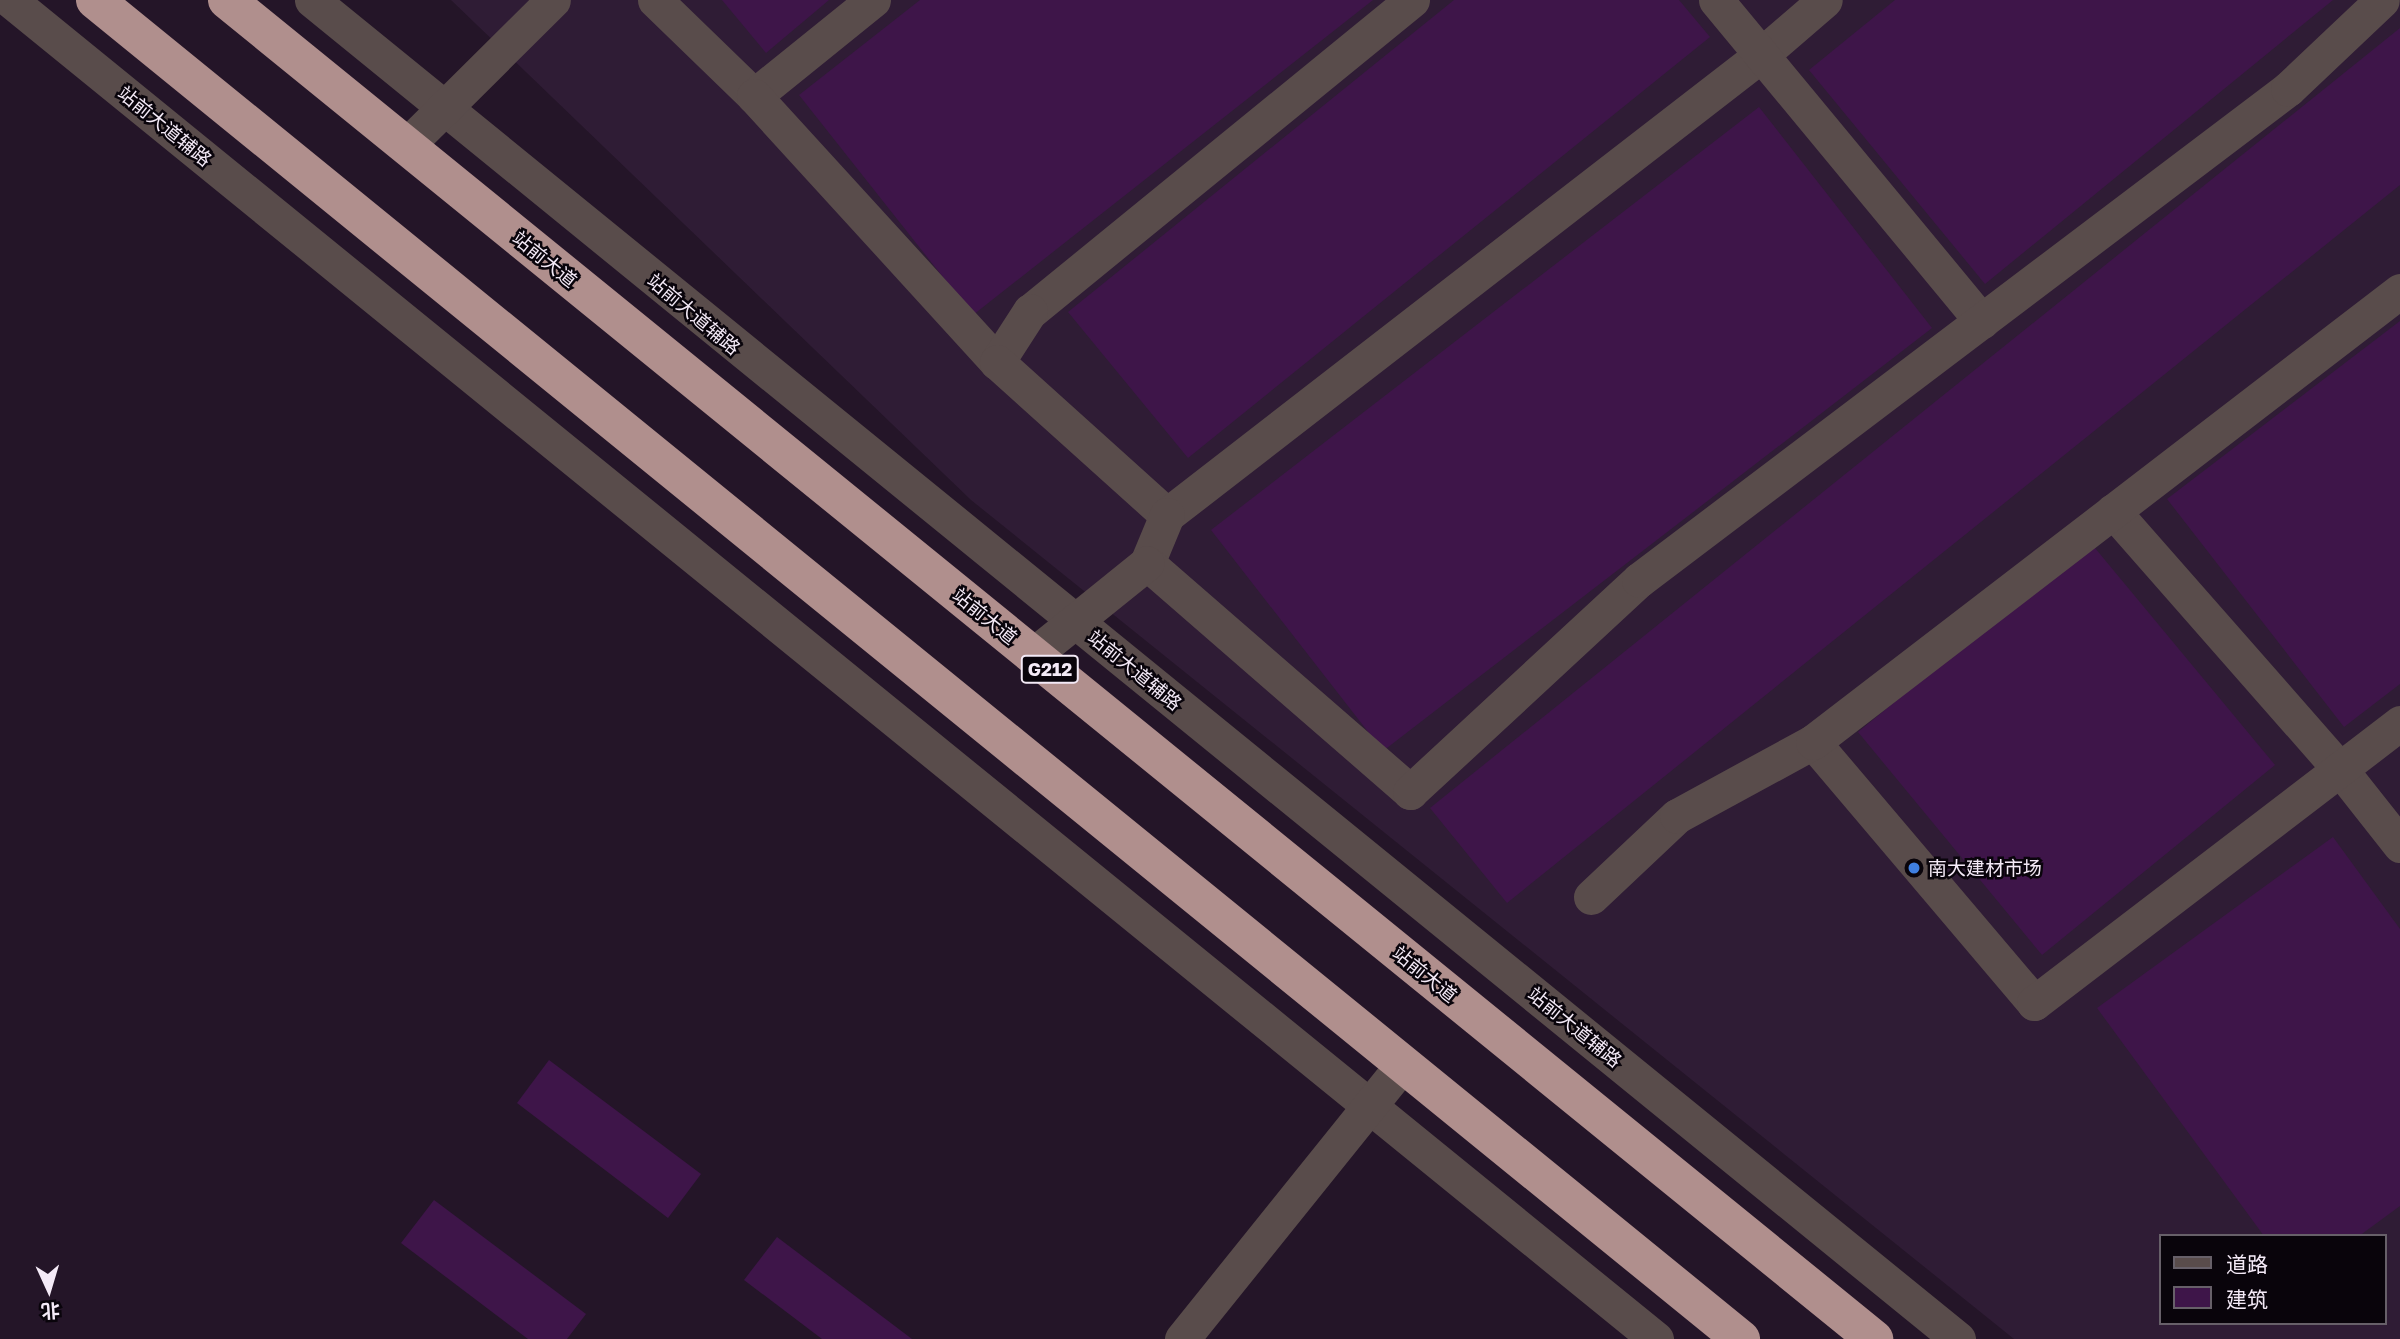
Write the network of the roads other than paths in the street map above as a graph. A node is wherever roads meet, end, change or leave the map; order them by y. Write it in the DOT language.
graph roads {
  1 [pos="10,0"];
  2 [pos="94,0"];
  3 [pos="227,0"];
  4 [pos="312,0"];
  5 [pos="553,0"];
  6 [pos="655,0"];
  7 [pos="873,0"];
  8 [pos="1412,0"];
  9 [pos="1716,0"];
  10 [pos="1825,0"];
  11 [pos="2382,0"];
  12 [pos="1761,55"];
  13 [pos="754,96"];
  14 [pos="445,108"];
  15 [pos="406,146"];
  16 [pos="2400,291"];
  17 [pos="1982,321"];
  18 [pos="997,362"];
  19 [pos="2113,511"];
  20 [pos="1167,515"];
  21 [pos="1147,563"];
  22 [pos="1076,621"];
  23 [pos="1033,655"];
  24 [pos="2400,723"];
  25 [pos="1813,742"];
  26 [pos="2340,769"];
  27 [pos="2400,845"];
  28 [pos="1591,897"];
  29 [pos="1403,1064"];
  30 [pos="1370,1106"];
  31 [pos="1182,1339"];
  32 [pos="1656,1339"];
  33 [pos="1741,1339"];
  34 [pos="1874,1339"];
  35 [pos="1958,1339"];
  1 -- 30 [label="street, 站前大道辅路"];
  2 -- 29 [label="highway"];
  3 -- 15 [label="highway, 站前大道 / G212"];
  4 -- 14 [label="street, 站前大道辅路"];
  5 -- 14 [label="street"];
  6 -- 13 [label="street"];
  7 -- 13 [label="street"];
  8 -- 18 [label="street"];
  9 -- 12 [label="street"];
  10 -- 12 [label="street"];
  11 -- 17 [label="street"];
  12 -- 17 [label="street"];
  12 -- 20 [label="street"];
  13 -- 18 [label="street"];
  14 -- 15 [label="street"];
  14 -- 22 [label="street, 站前大道辅路"];
  15 -- 23 [label="highway, 站前大道 / G212"];
  16 -- 19 [label="street"];
  17 -- 21 [label="street"];
  18 -- 20 [label="street"];
  19 -- 25 [label="street"];
  19 -- 26 [label="street"];
  20 -- 21 [label="street"];
  21 -- 22 [label="street"];
  22 -- 23 [label="street"];
  22 -- 35 [label="street, 站前大道辅路"];
  23 -- 34 [label="highway, 站前大道 / G212"];
  24 -- 26 [label="street"];
  25 -- 26 [label="street"];
  25 -- 28 [label="street"];
  26 -- 27 [label="street"];
  29 -- 30 [label="street"];
  29 -- 33 [label="highway"];
  30 -- 31 [label="street"];
  30 -- 32 [label="street, 站前大道辅路"];
}
